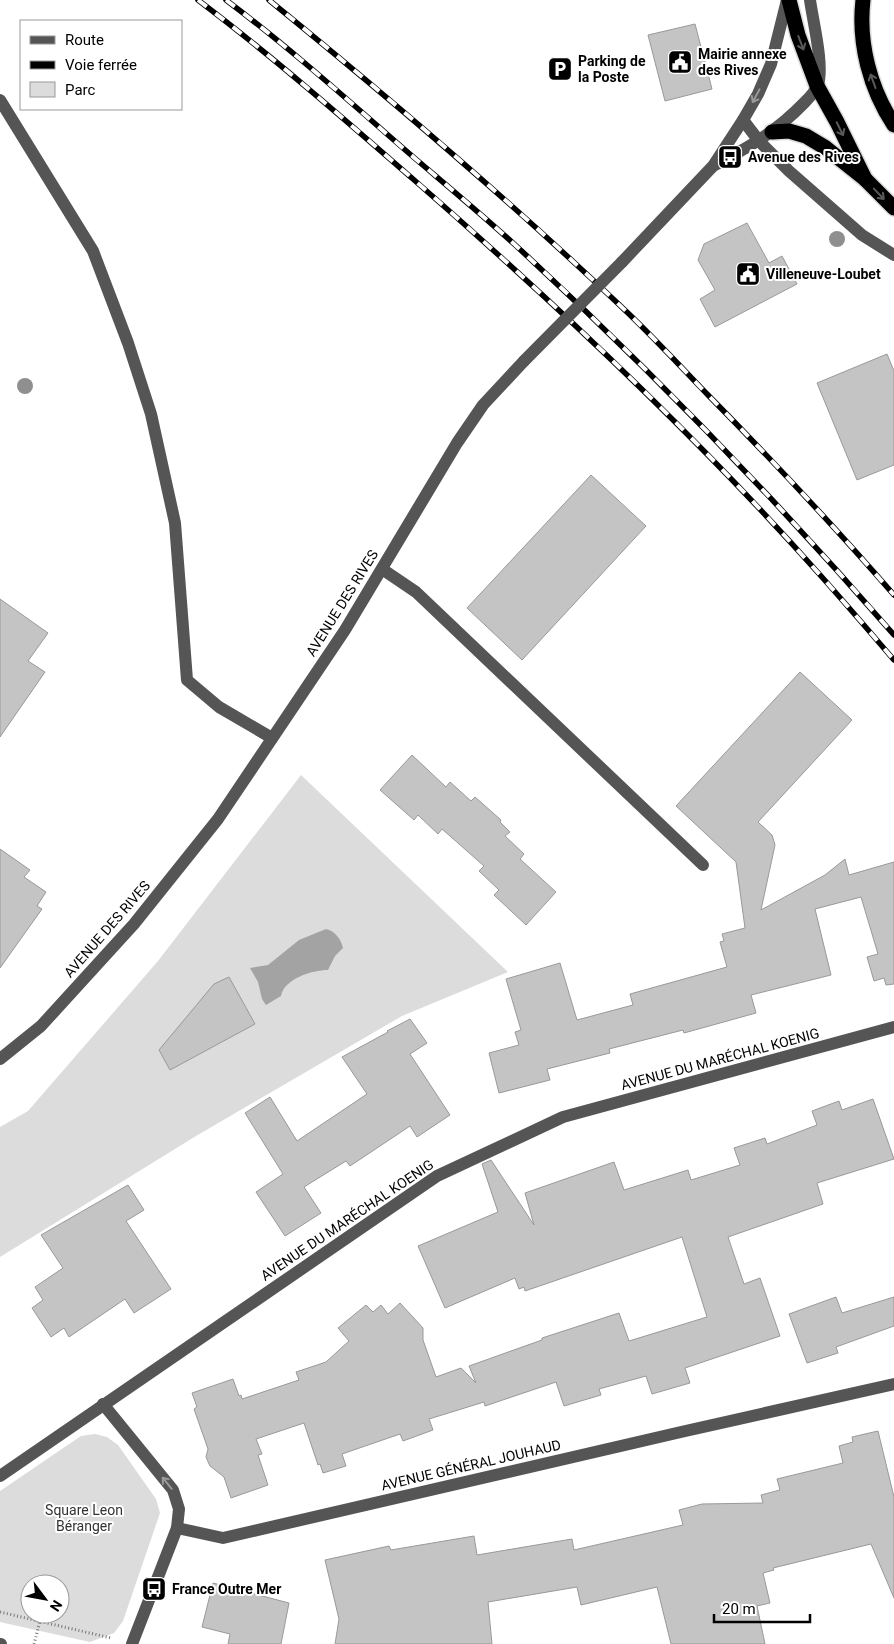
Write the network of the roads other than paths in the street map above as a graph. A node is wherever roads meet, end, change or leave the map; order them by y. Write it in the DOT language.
graph roads {
  1 [pos="788,0"];
  2 [pos="810,0"];
  3 [pos="863,0"];
  4 [pos="817,86"];
  5 [pos="0,100"];
  6 [pos="743,120"];
  7 [pos="894,125"];
  8 [pos="772,132"];
  9 [pos="759,141"];
  10 [pos="713,166"];
  11 [pos="864,179"];
  12 [pos="894,208"];
  13 [pos="894,255"];
  14 [pos="382,569"];
  15 [pos="272,738"];
  16 [pos="703,865"];
  17 [pos="894,1027"];
  18 [pos="0,1059"];
  19 [pos="894,1384"];
  20 [pos="103,1404"];
  21 [pos="0,1476"];
  22 [pos="177,1528"];
  23 [pos="132,1644"];
  1 -- 4 [label="highway, one-way"];
  1 -- 6 [label="street, AVENUE DES RIVES, one-way"];
  2 -- 4 [label="street"];
  7 -- 3 [label="highway, one-way"];
  4 -- 8 [label="street, AVENUE DES RIVES"];
  4 -- 11 [label="highway, one-way"];
  5 -- 15 [label="street"];
  6 -- 9 [label="street"];
  6 -- 10 [label="street, AVENUE DES RIVES"];
  8 -- 9 [label="street, AVENUE DES RIVES"];
  8 -- 11 [label="highway"];
  9 -- 10 [label="street, AVENUE DES RIVES"];
  9 -- 13 [label="street"];
  10 -- 14 [label="street, AVENUE DES RIVES, bridge"];
  11 -- 12 [label="highway, one-way"];
  14 -- 15 [label="street, AVENUE DES RIVES"];
  14 -- 16 [label="street"];
  15 -- 18 [label="street, AVENUE DES RIVES"];
  17 -- 20 [label="street, AVENUE DU MARÉCHAL KOENIG"];
  19 -- 22 [label="street, AVENUE GÉNÉRAL JOUHAUD"];
  20 -- 21 [label="street, AVENUE DU MARÉCHAL KOENIG"];
  22 -- 20 [label="street, one-way"];
  22 -- 23 [label="street"];
}
